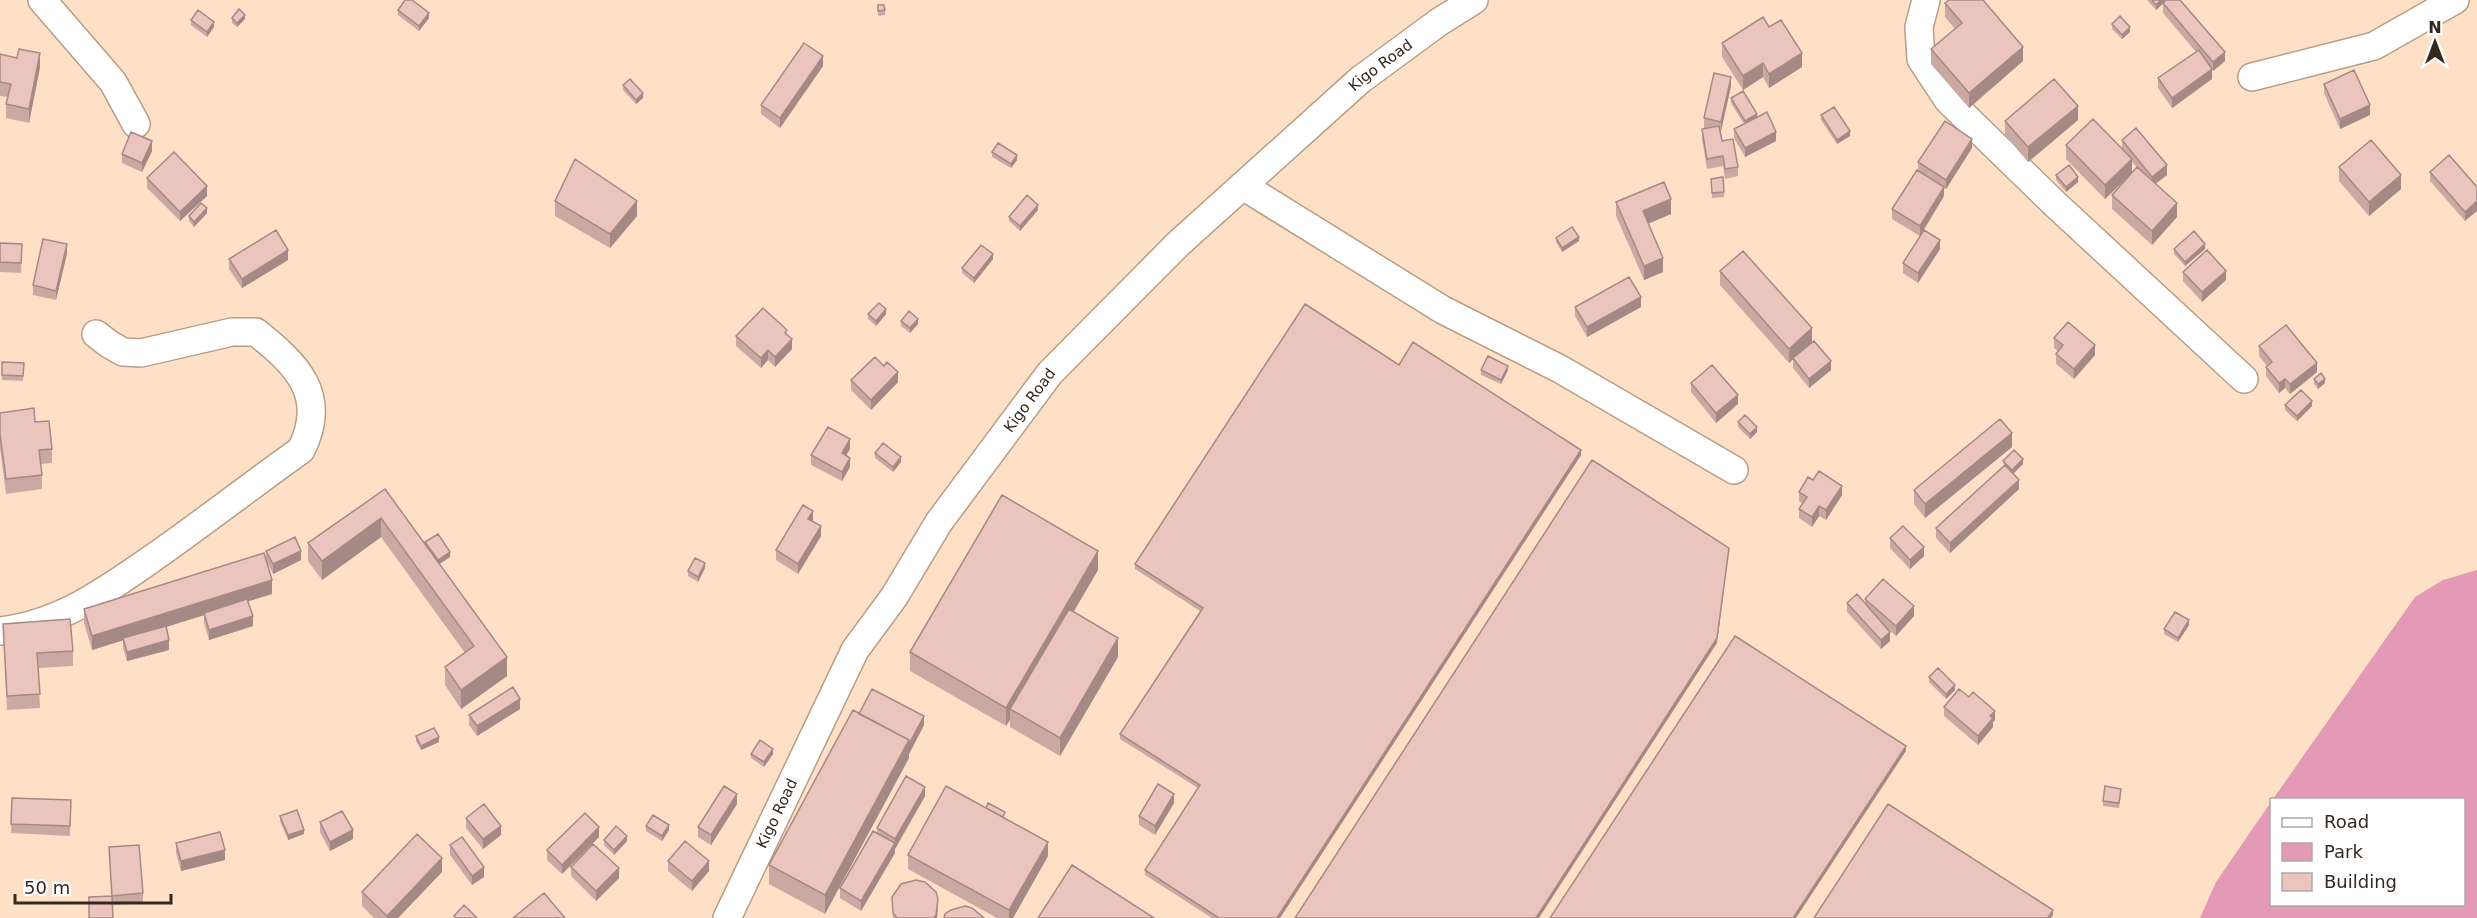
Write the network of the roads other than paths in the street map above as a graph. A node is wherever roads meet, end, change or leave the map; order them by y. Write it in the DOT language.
graph roads {
  1 [pos="42,0"];
  2 [pos="1474,0"];
  3 [pos="1926,0"];
  4 [pos="2455,0"];
  5 [pos="2252,77"];
  6 [pos="136,124"];
  7 [pos="1243,186"];
  8 [pos="96,334"];
  9 [pos="2244,379"];
  10 [pos="1734,471"];
  11 [pos="0,631"];
  12 [pos="727,918"];
  1 -- 6 [label="street"];
  2 -- 7 [label="street, Kigo Road"];
  3 -- 9 [label="street"];
  4 -- 5 [label="street"];
  7 -- 10 [label="street"];
  7 -- 12 [label="street, Kigo Road"];
  8 -- 11 [label="street"];
}
